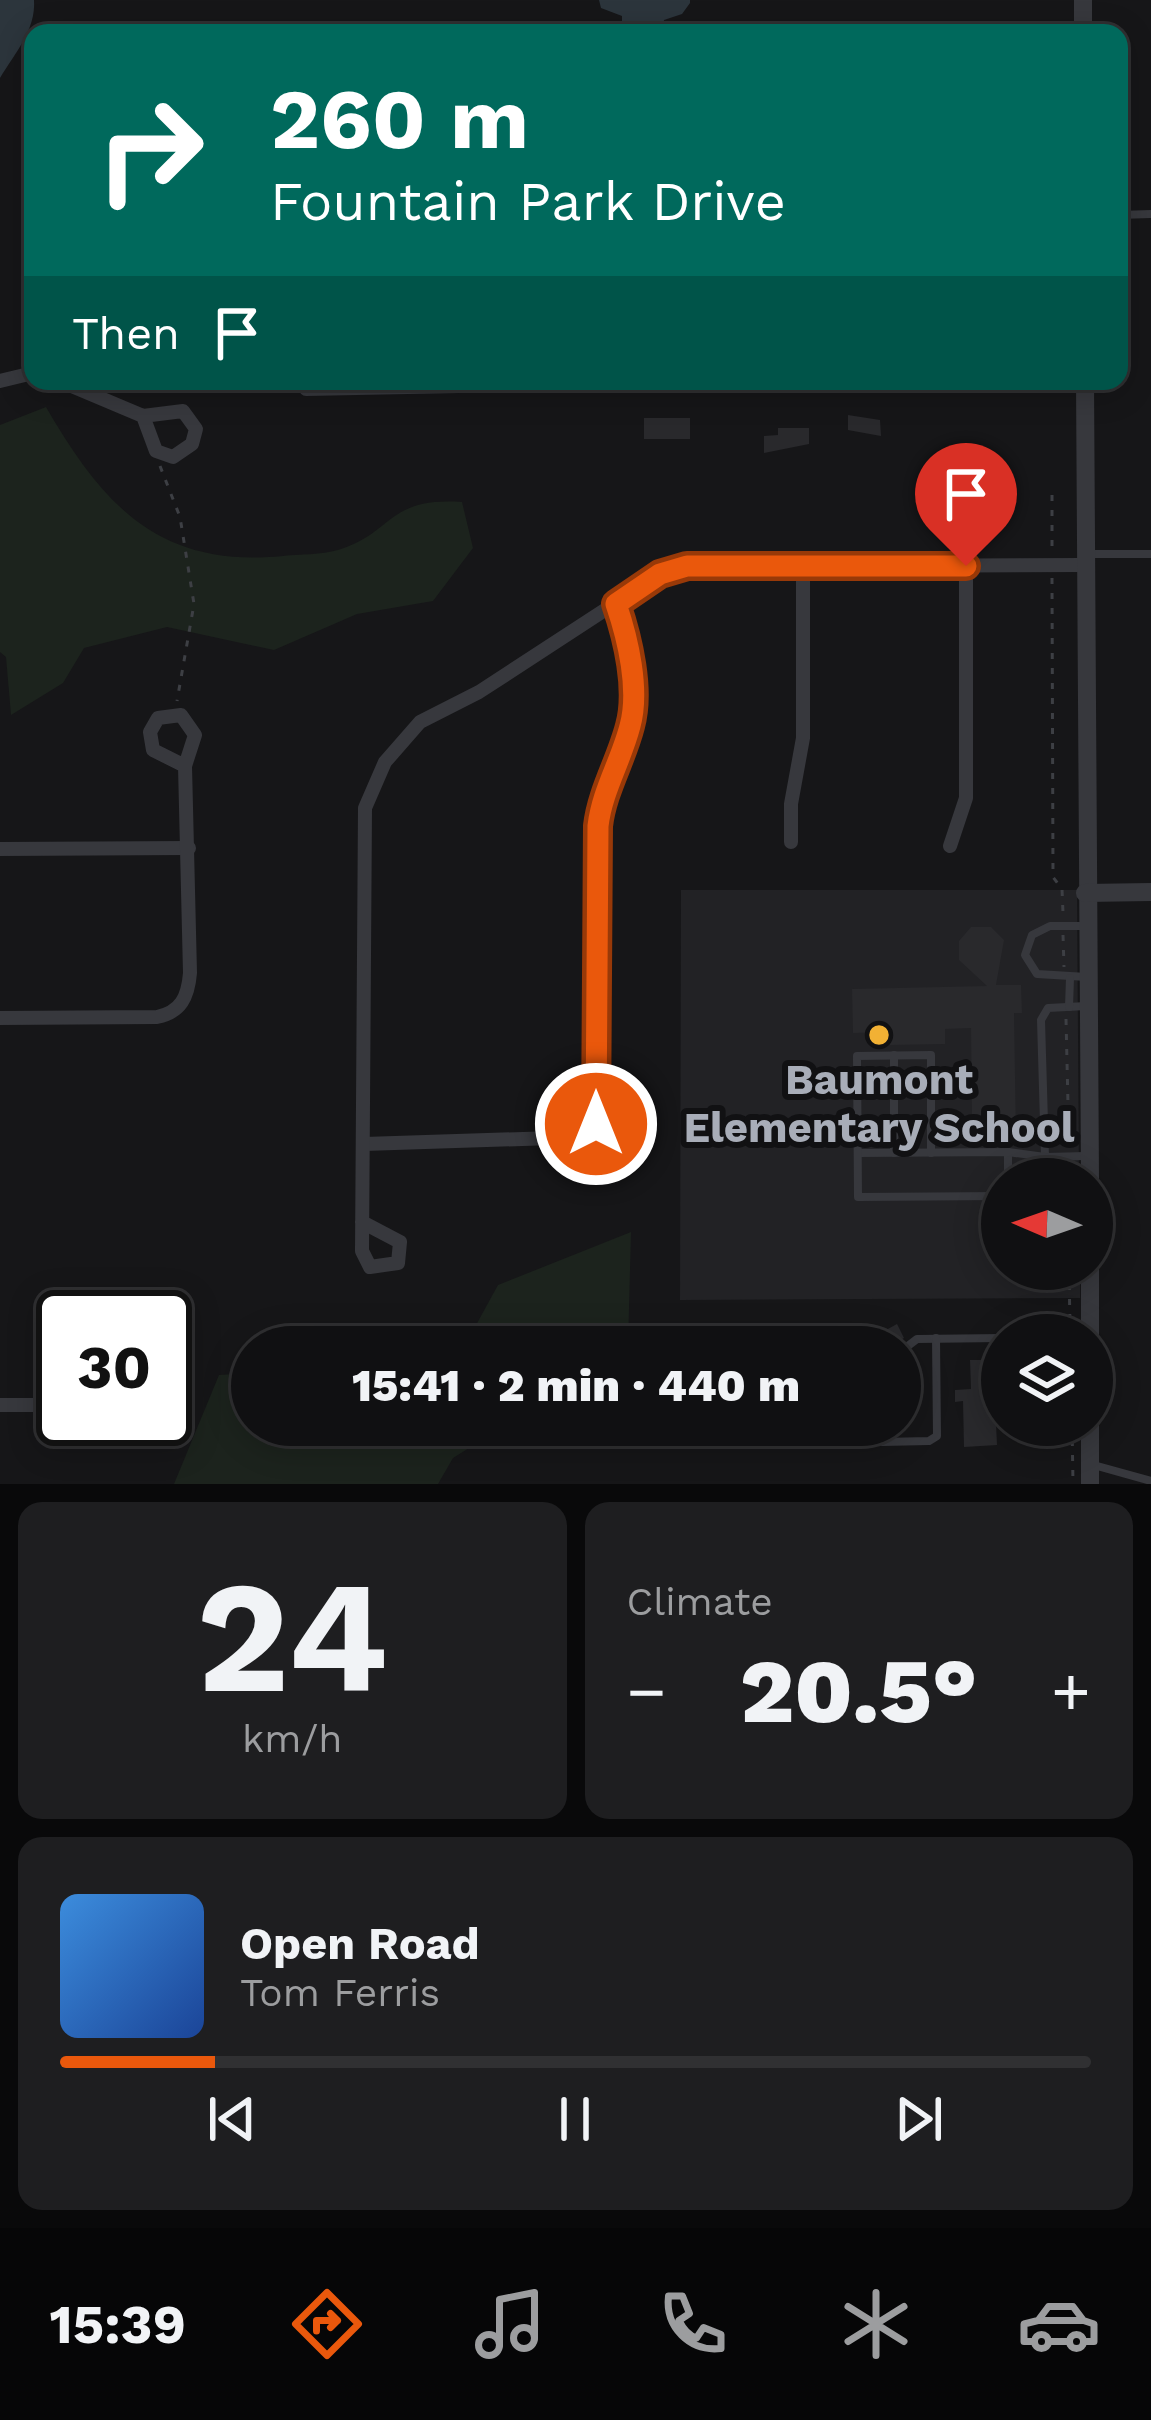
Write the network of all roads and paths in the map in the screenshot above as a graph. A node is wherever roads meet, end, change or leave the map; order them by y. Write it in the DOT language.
graph roads {
  1 [pos="81,390"];
  2 [pos="1083,390"];
  3 [pos="143,416"];
  4 [pos="159,452"];
  5 [pos="1052,495"];
  6 [pos="1151,554"];
  7 [pos="1084,559"];
  8 [pos="966,566"];
  9 [pos="1052,566"];
  10 [pos="803,567"];
  11 [pos="616,604"];
  12 [pos="176,713"];
  13 [pos="185,766"];
  14 [pos="791,842"];
  15 [pos="950,846"];
  16 [pos="189,848"];
  17 [pos="0,849"];
  18 [pos="1151,892"];
  19 [pos="1085,893"];
  20 [pos="1063,926"];
  21 [pos="1086,926"];
  22 [pos="1074,978"];
  23 [pos="1074,1007"];
  24 [pos="0,1018"];
  25 [pos="894,1055"];
  26 [pos="364,1144"];
  27 [pos="1008,1152"];
  28 [pos="894,1153"];
  29 [pos="932,1153"];
  30 [pos="858,1154"];
  31 [pos="1080,1156"];
  32 [pos="1045,1157"];
  33 [pos="1008,1158"];
  34 [pos="981,1196"];
  35 [pos="362,1222"];
  36 [pos="936,1338"];
  37 [pos="981,1338"];
  38 [pos="921,1339"];
  39 [pos="0,1405"];
  40 [pos="36,1405"];
  41 [pos="921,1441"];
  42 [pos="1072,1446"];
  43 [pos="1090,1474"];
  44 [pos="1151,1481"];
  45 [pos="1073,1484"];
  1 -- 3 [label="street"];
  2 -- 7 [label="street"];
  3 -- 4 [label="street"];
  3 -- 4 [label="street"];
  4 -- 12 [label="path"];
  5 -- 9 [label="path"];
  6 -- 7 [label="lane"];
  7 -- 9 [label="street"];
  7 -- 19 [label="street"];
  8 -- 9 [label="street"];
  8 -- 10 [label="street"];
  8 -- 15 [label="street"];
  9 -- 20 [label="path"];
  10 -- 11 [label="street"];
  10 -- 14 [label="street"];
  11 -- 26 [label="street"];
  11 -- 26 [label="street"];
  12 -- 13 [label="street"];
  12 -- 13 [label="street"];
  13 -- 16 [label="street"];
  16 -- 17 [label="street"];
  16 -- 24 [label="street"];
  18 -- 19 [label="street"];
  19 -- 21 [label="street"];
  20 -- 21 [label="lane"];
  20 -- 22 [label="path"];
  20 -- 22 [label="lane"];
  21 -- 22 [label="street"];
  22 -- 23 [label="street"];
  23 -- 31 [label="street"];
  23 -- 31 [label="path"];
  23 -- 32 [label="lane"];
  25 -- 28 [label="lane"];
  25 -- 29 [label="lane"];
  25 -- 30 [label="lane"];
  26 -- 35 [label="street"];
  27 -- 29 [label="lane"];
  27 -- 32 [label="lane"];
  27 -- 33 [label="lane"];
  28 -- 29 [label="lane"];
  28 -- 30 [label="lane"];
  30 -- 34 [label="lane"];
  31 -- 32 [label="lane"];
  36 -- 37 [label="lane"];
  36 -- 38 [label="lane"];
  36 -- 41 [label="lane"];
  39 -- 40 [label="street"];
  42 -- 45 [label="path"];
  43 -- 44 [label="lane"];
}
